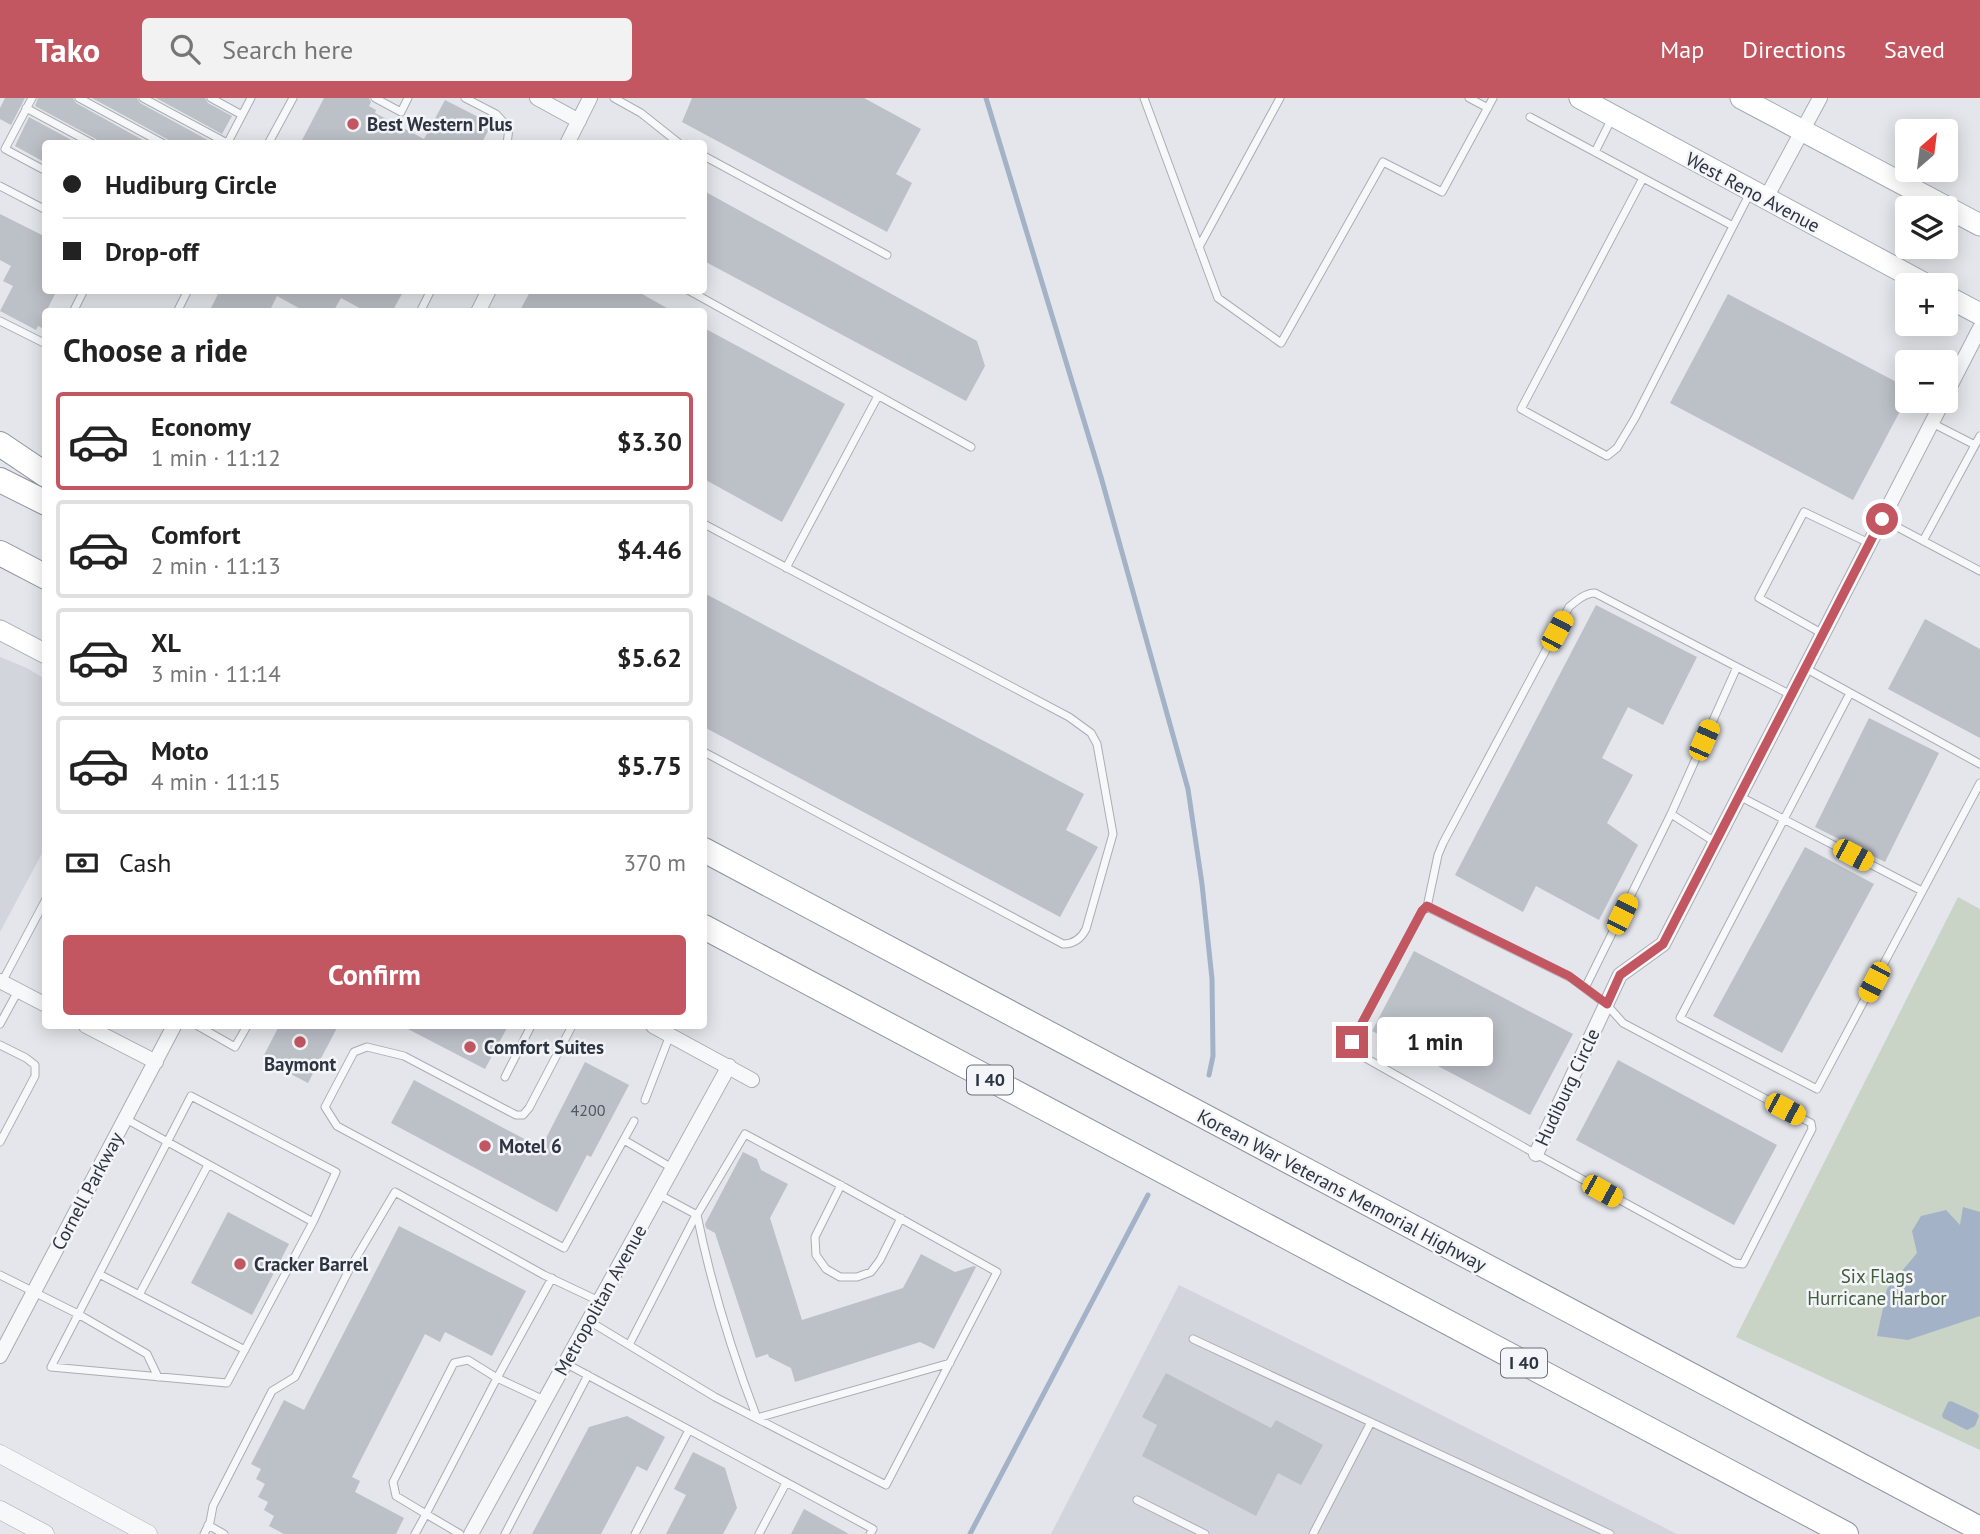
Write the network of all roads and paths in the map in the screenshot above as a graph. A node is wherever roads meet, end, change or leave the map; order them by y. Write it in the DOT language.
graph roads {
  1 [pos="32,98"];
  2 [pos="79,98"];
  3 [pos="143,98"];
  4 [pos="211,98"];
  5 [pos="251,98"];
  6 [pos="293,98"];
  7 [pos="375,98"];
  8 [pos="408,98"];
  9 [pos="465,98"];
  10 [pos="537,98"];
  11 [pos="590,98"];
  12 [pos="614,98"];
  13 [pos="1144,98"];
  14 [pos="1280,98"];
  15 [pos="1469,98"];
  16 [pos="1493,98"];
  17 [pos="1580,98"];
  18 [pos="1741,98"];
  19 [pos="1820,98"];
  20 [pos="26,108"];
  21 [pos="1488,108"];
  22 [pos="242,115"];
  23 [pos="1613,116"];
  24 [pos="1530,117"];
  25 [pos="579,121"];
  26 [pos="1803,131"];
  27 [pos="86,140"];
  28 [pos="157,140"];
  29 [pos="221,140"];
  30 [pos="229,140"];
  31 [pos="270,140"];
  32 [pos="508,140"];
  33 [pos="569,140"];
  34 [pos="675,140"];
  35 [pos="1595,152"];
  36 [pos="707,158"];
  37 [pos="42,169"];
  38 [pos="1643,178"];
  39 [pos="0,186"];
  40 [pos="1759,195"];
  41 [pos="42,207"];
  42 [pos="1980,225"];
  43 [pos="1733,226"];
  44 [pos="1199,247"];
  45 [pos="887,255"];
  46 [pos="1905,273"];
  47 [pos="695,294"];
  48 [pos="1958,302"];
  49 [pos="1980,314"];
  50 [pos="0,321"];
  51 [pos="1980,328"];
  52 [pos="42,342"];
  53 [pos="1958,371"];
  54 [pos="878,396"];
  55 [pos="1937,413"];
  56 [pos="1932,422"];
  57 [pos="1980,436"];
  58 [pos="0,444"];
  59 [pos="1975,445"];
  60 [pos="971,446"];
  61 [pos="42,472"];
  62 [pos="0,480"];
  63 [pos="42,501"];
  64 [pos="1882,519"];
  65 [pos="707,526"];
  66 [pos="1923,541"];
  67 [pos="1870,543"];
  68 [pos="0,553"];
  69 [pos="786,568"];
  70 [pos="1980,571"];
  71 [pos="42,575"];
  72 [pos="0,630"];
  73 [pos="1823,634"];
  74 [pos="42,652"];
  75 [pos="1737,667"];
  76 [pos="1805,668"];
  77 [pos="1850,693"];
  78 [pos="1791,695"];
  79 [pos="707,754"];
  80 [pos="1980,764"];
  81 [pos="1980,783"];
  82 [pos="1739,796"];
  83 [pos="1671,814"];
  84 [pos="1784,819"];
  85 [pos="1716,842"];
  86 [pos="707,852"];
  87 [pos="1922,891"];
  88 [pos="42,906"];
  89 [pos="1427,906"];
  90 [pos="707,929"];
  91 [pos="707,940"];
  92 [pos="779,968"];
  93 [pos="1,981"];
  94 [pos="1585,988"];
  95 [pos="18,990"];
  96 [pos="42,1003"];
  97 [pos="1607,1004"];
  98 [pos="0,1024"];
  99 [pos="93,1029"];
  100 [pos="172,1029"];
  101 [pos="205,1029"];
  102 [pos="245,1029"];
  103 [pos="529,1029"];
  104 [pos="570,1029"];
  105 [pos="659,1029"];
  106 [pos="670,1035"];
  107 [pos="0,1045"];
  108 [pos="156,1062"];
  109 [pos="729,1066"];
  110 [pos="505,1077"];
  111 [pos="752,1080"];
  112 [pos="645,1100"];
  113 [pos="126,1119"];
  114 [pos="634,1121"];
  115 [pos="624,1140"];
  116 [pos="0,1142"];
  117 [pos="167,1142"];
  118 [pos="1536,1154"];
  119 [pos="208,1165"];
  120 [pos="672,1168"];
  121 [pos="841,1185"];
  122 [pos="658,1194"];
  123 [pos="697,1215"];
  124 [pos="901,1218"];
  125 [pos="313,1222"];
  126 [pos="99,1274"];
  127 [pos="0,1275"];
  128 [pos="552,1278"];
  129 [pos="34,1292"];
  130 [pos="139,1295"];
  131 [pos="599,1301"];
  132 [pos="78,1314"];
  133 [pos="588,1320"];
  134 [pos="1193,1339"];
  135 [pos="629,1345"];
  136 [pos="245,1350"];
  137 [pos="0,1356"];
  138 [pos="565,1363"];
  139 [pos="950,1363"];
  140 [pos="588,1376"];
  141 [pos="158,1377"];
  142 [pos="497,1378"];
  143 [pos="544,1400"];
  144 [pos="757,1418"];
  145 [pos="1371,1422"];
  146 [pos="689,1430"];
  147 [pos="0,1454"];
  148 [pos="786,1483"];
  149 [pos="1137,1500"];
  150 [pos="0,1510"];
  151 [pos="426,1514"];
  152 [pos="208,1525"];
  153 [pos="1980,1529"];
  154 [pos="46,1534"];
  155 [pos="149,1534"];
  156 [pos="204,1534"];
  157 [pos="224,1534"];
  158 [pos="415,1534"];
  159 [pos="460,1534"];
  160 [pos="471,1534"];
  161 [pos="505,1534"];
  162 [pos="635,1534"];
  163 [pos="759,1534"];
  164 [pos="870,1534"];
  165 [pos="1205,1534"];
  166 [pos="1313,1534"];
  167 [pos="1611,1534"];
  168 [pos="1846,1534"];
  1 -- 20 [label="lane"];
  2 -- 28 [label="lane"];
  3 -- 29 [label="lane"];
  4 -- 22 [label="lane"];
  5 -- 22 [label="lane"];
  6 -- 31 [label="lane"];
  7 -- 8 [label="lane"];
  9 -- 32 [label="lane"];
  10 -- 25 [label="street"];
  11 -- 25 [label="street"];
  12 -- 34 [label="lane"];
  13 -- 44 [label="lane"];
  14 -- 44 [label="lane"];
  15 -- 21 [label="lane"];
  16 -- 21 [label="lane"];
  17 -- 23 [label="main road, West Reno Avenue"];
  18 -- 26 [label="main road"];
  19 -- 26 [label="street"];
  20 -- 27 [label="lane"];
  20 -- 37 [label="lane"];
  21 -- 44 [label="lane"];
  22 -- 30 [label="lane"];
  23 -- 35 [label="lane"];
  23 -- 40 [label="main road, West Reno Avenue"];
  24 -- 35 [label="lane"];
  25 -- 33 [label="street"];
  26 -- 40 [label="street"];
  26 -- 42 [label="main road"];
  35 -- 38 [label="lane"];
  36 -- 45 [label="lane"];
  38 -- 43 [label="lane"];
  38 -- 43 [label="lane"];
  39 -- 41 [label="lane"];
  40 -- 43 [label="lane"];
  40 -- 46 [label="main road, West Reno Avenue"];
  47 -- 54 [label="lane"];
  48 -- 49 [label="main road"];
  50 -- 52 [label="lane"];
  51 -- 53 [label="street"];
  54 -- 60 [label="lane"];
  54 -- 69 [label="lane"];
  55 -- 56 [label="street, Hudiburg Circle"];
  56 -- 59 [label="lane"];
  56 -- 64 [label="street, Hudiburg Circle"];
  57 -- 59 [label="lane"];
  58 -- 61 [label="highway"];
  59 -- 66 [label="lane"];
  62 -- 63 [label="highway"];
  64 -- 66 [label="lane"];
  64 -- 67 [label="street, Hudiburg Circle"];
  65 -- 69 [label="lane"];
  66 -- 70 [label="lane"];
  67 -- 73 [label="street, Hudiburg Circle"];
  67 -- 73 [label="lane"];
  68 -- 71 [label="highway"];
  69 -- 79 [label="lane"];
  72 -- 74 [label="main road"];
  73 -- 76 [label="street, Hudiburg Circle"];
  75 -- 78 [label="lane"];
  75 -- 83 [label="lane"];
  75 -- 89 [label="lane"];
  76 -- 77 [label="lane"];
  76 -- 78 [label="street, Hudiburg Circle"];
  77 -- 80 [label="lane"];
  77 -- 84 [label="lane"];
  78 -- 82 [label="street, Hudiburg Circle"];
  81 -- 87 [label="lane"];
  82 -- 84 [label="lane"];
  82 -- 85 [label="street, Hudiburg Circle"];
  83 -- 85 [label="lane"];
  83 -- 94 [label="lane"];
  84 -- 87 [label="lane"];
  84 -- 87 [label="lane"];
  85 -- 97 [label="street, Hudiburg Circle"];
  86 -- 153 [label="highway, Korean War Veterans Memorial Highway"];
  88 -- 93 [label="lane"];
  89 -- 94 [label="lane"];
  89 -- 118 [label="lane"];
  90 -- 92 [label="highway, I 40"];
  91 -- 92 [label="highway"];
  92 -- 168 [label="highway, I 40"];
  93 -- 95 [label="street"];
  94 -- 97 [label="lane"];
  95 -- 96 [label="street"];
  95 -- 98 [label="lane"];
  97 -- 118 [label="street, Hudiburg Circle"];
  97 -- 118 [label="lane"];
  99 -- 108 [label="street"];
  100 -- 108 [label="street, Cornell Parkway"];
  101 -- 102 [label="lane"];
  103 -- 110 [label="lane"];
  104 -- 115 [label="lane"];
  105 -- 106 [label="street"];
  106 -- 109 [label="street"];
  106 -- 112 [label="lane"];
  107 -- 116 [label="lane"];
  108 -- 113 [label="street, Cornell Parkway"];
  109 -- 111 [label="street"];
  109 -- 120 [label="street, Metropolitan Avenue"];
  113 -- 117 [label="lane"];
  113 -- 129 [label="street, Cornell Parkway"];
  114 -- 115 [label="lane"];
  115 -- 120 [label="lane"];
  117 -- 119 [label="lane"];
  117 -- 125 [label="lane"];
  117 -- 126 [label="lane"];
  119 -- 125 [label="lane"];
  119 -- 130 [label="lane"];
  120 -- 122 [label="street, Metropolitan Avenue"];
  121 -- 123 [label="lane"];
  121 -- 124 [label="lane"];
  121 -- 124 [label="lane"];
  122 -- 123 [label="lane"];
  122 -- 131 [label="street, Metropolitan Avenue"];
  123 -- 135 [label="lane"];
  123 -- 144 [label="lane"];
  124 -- 139 [label="lane"];
  125 -- 136 [label="lane"];
  126 -- 130 [label="lane"];
  126 -- 132 [label="lane"];
  127 -- 129 [label="lane"];
  128 -- 131 [label="lane"];
  128 -- 142 [label="lane"];
  128 -- 152 [label="lane"];
  129 -- 132 [label="lane"];
  129 -- 137 [label="street, Cornell Parkway"];
  130 -- 136 [label="lane"];
  131 -- 133 [label="street, Metropolitan Avenue"];
  132 -- 141 [label="lane"];
  132 -- 141 [label="lane"];
  133 -- 135 [label="lane"];
  133 -- 138 [label="street, Metropolitan Avenue"];
  134 -- 145 [label="lane"];
  135 -- 144 [label="lane"];
  136 -- 141 [label="lane"];
  138 -- 140 [label="lane"];
  138 -- 143 [label="street, Metropolitan Avenue"];
  139 -- 144 [label="lane"];
  139 -- 144 [label="lane"];
  140 -- 146 [label="lane"];
  140 -- 161 [label="lane"];
  142 -- 143 [label="lane"];
  142 -- 151 [label="lane"];
  142 -- 151 [label="lane"];
  143 -- 160 [label="street, Metropolitan Avenue"];
  145 -- 166 [label="lane"];
  145 -- 167 [label="lane"];
  146 -- 148 [label="lane"];
  146 -- 162 [label="lane"];
  147 -- 155 [label="street"];
  148 -- 163 [label="lane"];
  148 -- 164 [label="lane"];
  149 -- 165 [label="lane"];
  150 -- 154 [label="street"];
  151 -- 158 [label="lane"];
  151 -- 159 [label="lane"];
  152 -- 156 [label="lane"];
  152 -- 157 [label="lane"];
}
